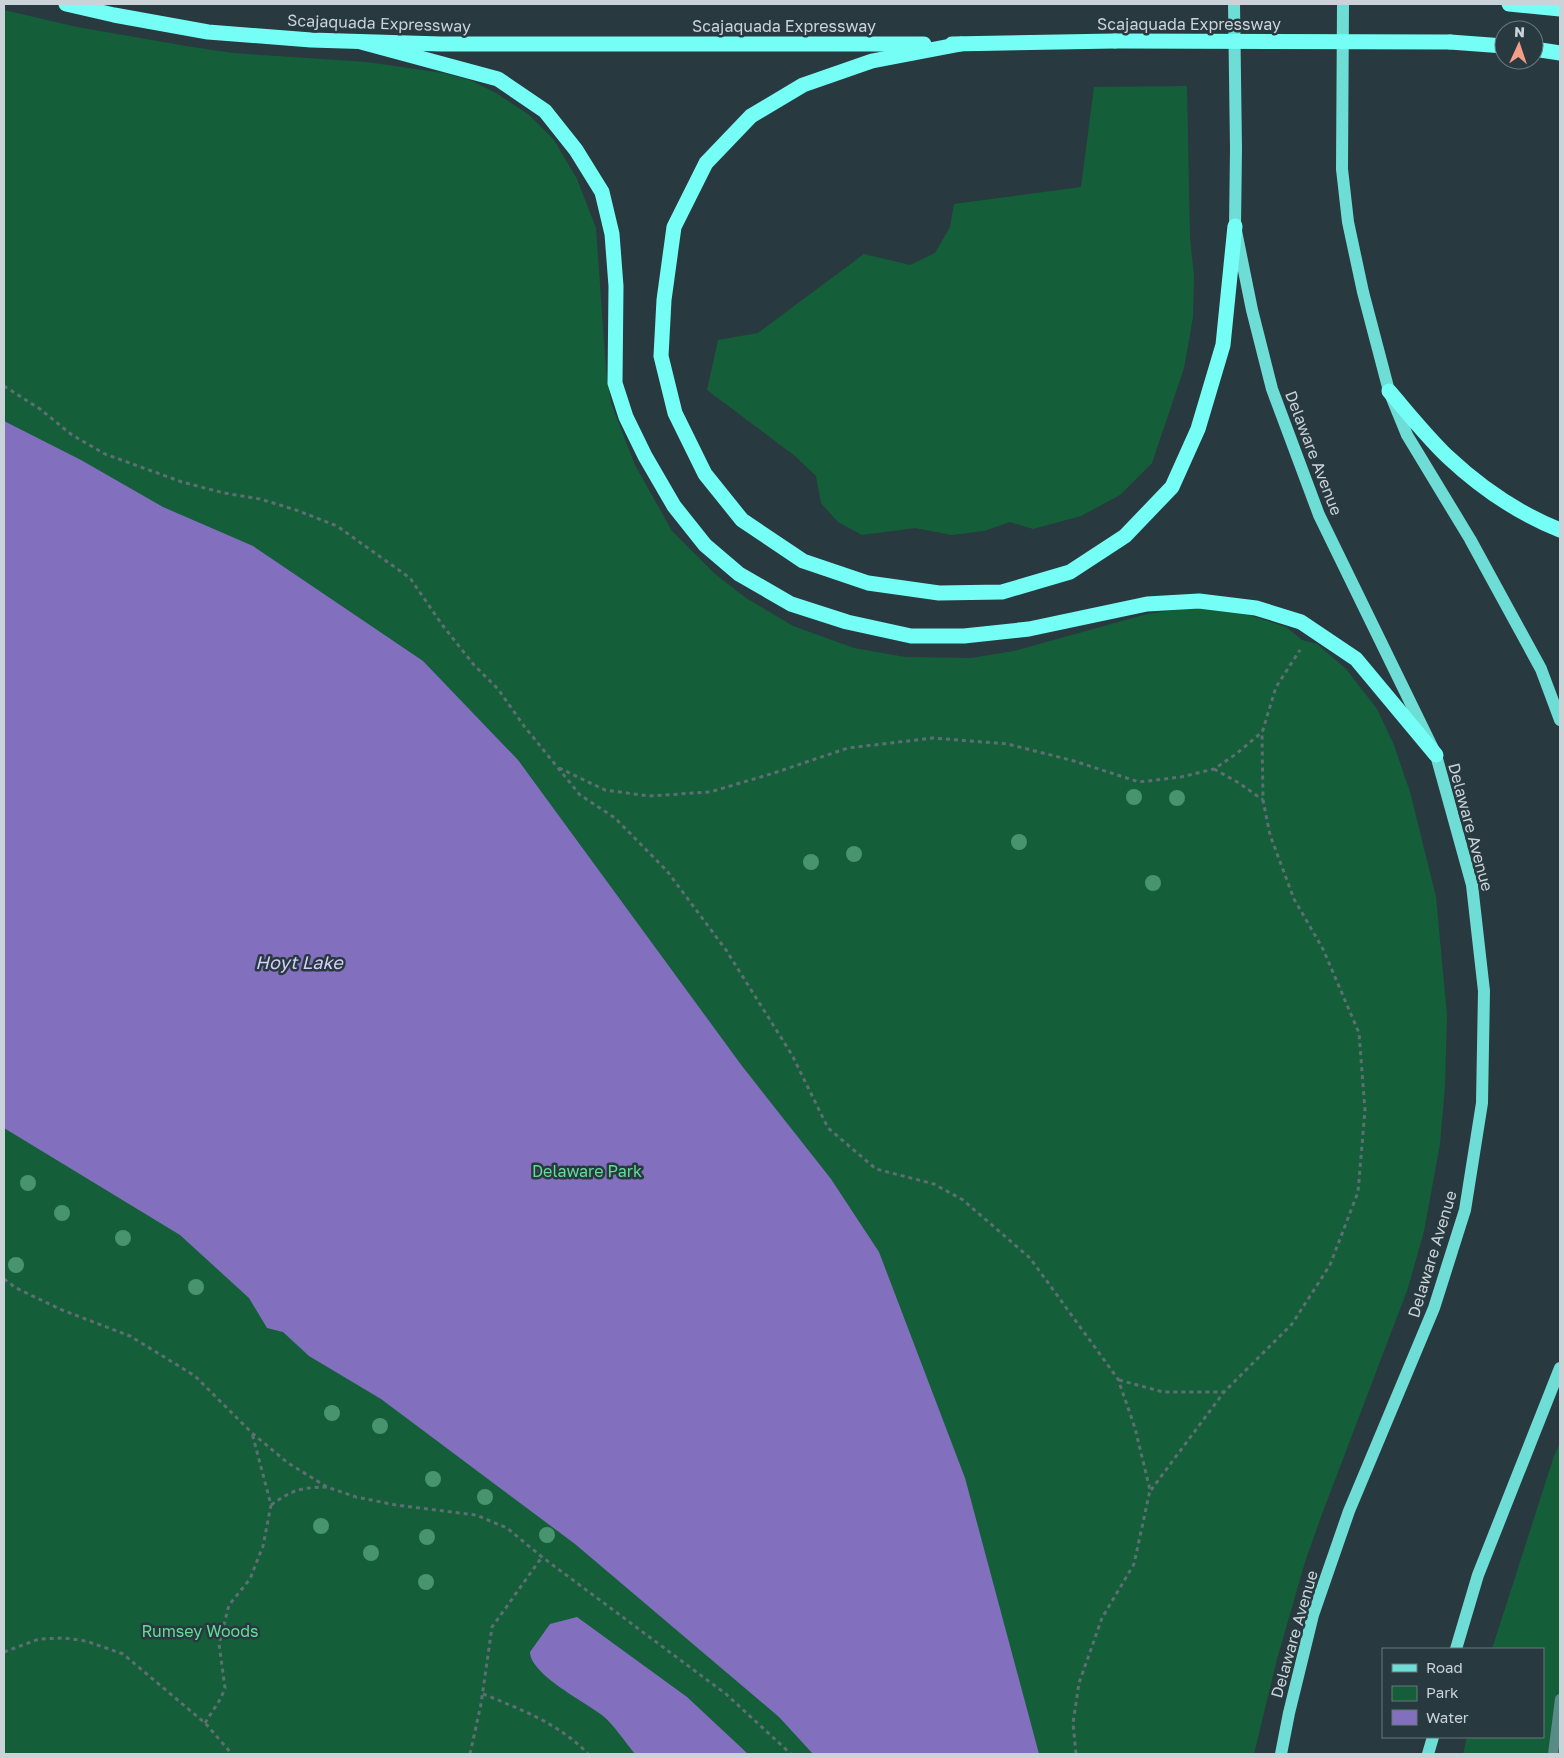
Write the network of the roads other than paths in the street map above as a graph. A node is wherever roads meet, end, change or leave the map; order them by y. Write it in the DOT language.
graph roads {
  1 [pos="66,4"];
  2 [pos="1234,4"];
  3 [pos="1343,4"];
  4 [pos="1509,4"];
  5 [pos="1560,9"];
  6 [pos="361,42"];
  7 [pos="961,44"];
  8 [pos="1494,45"];
  9 [pos="1544,51"];
  10 [pos="1560,53"];
  11 [pos="1235,226"];
  12 [pos="1388,392"];
  13 [pos="1560,530"];
  14 [pos="1560,720"];
  15 [pos="1436,754"];
  16 [pos="1560,1368"];
  17 [pos="1456,1648"];
  18 [pos="1560,1699"];
  19 [pos="1432,1738"];
  20 [pos="1281,1754"];
  21 [pos="1428,1754"];
  22 [pos="1553,1754"];
  1 -- 6 [label="highway, Scajaquada Expressway"];
  2 -- 11 [label="main road, Delaware Avenue"];
  3 -- 12 [label="main road"];
  4 -- 5 [label="highway"];
  6 -- 7 [label="highway, Scajaquada Expressway"];
  6 -- 15 [label="highway"];
  7 -- 8 [label="highway, Scajaquada Expressway, bridge"];
  7 -- 11 [label="highway"];
  9 -- 10 [label="highway"];
  11 -- 15 [label="main road, Delaware Avenue"];
  12 -- 13 [label="highway"];
  12 -- 14 [label="main road"];
  15 -- 20 [label="main road, Delaware Avenue"];
  16 -- 17 [label="main road"];
  18 -- 22 [label="street"];
  19 -- 21 [label="main road"];
}
